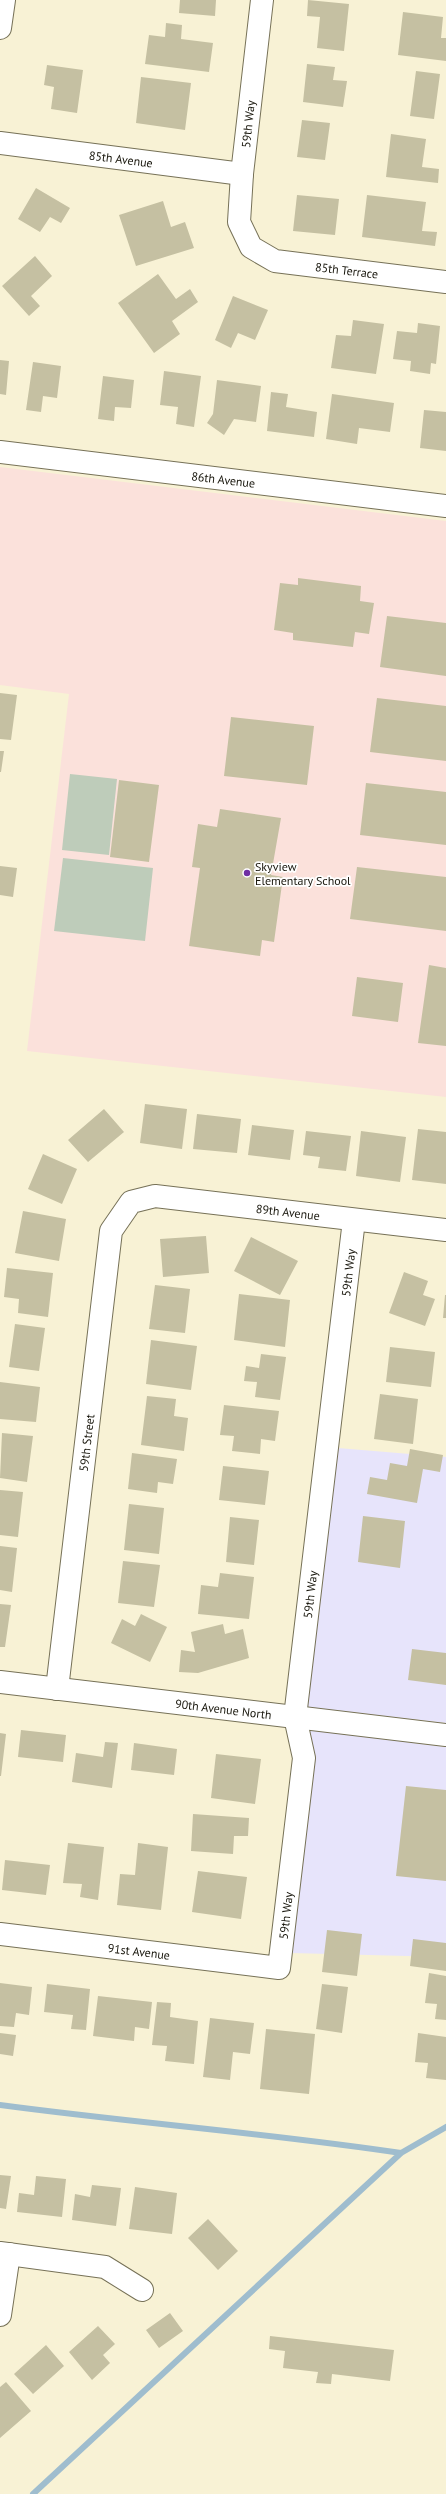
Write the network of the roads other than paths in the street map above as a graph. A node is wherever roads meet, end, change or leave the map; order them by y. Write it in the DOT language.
graph roads {
  1 [pos="4,0"];
  2 [pos="262,0"];
  3 [pos="0,28"];
  4 [pos="0,143"];
  5 [pos="242,174"];
  6 [pos="251,247"];
  7 [pos="446,282"];
  8 [pos="0,452"];
  9 [pos="446,506"];
  10 [pos="131,1202"];
  11 [pos="354,1220"];
  12 [pos="446,1230"];
  13 [pos="0,1682"];
  14 [pos="57,1689"];
  15 [pos="295,1717"];
  16 [pos="446,1735"];
  17 [pos="0,1934"];
  18 [pos="278,1968"];
  19 [pos="5,2254"];
  20 [pos="142,2290"];
  21 [pos="0,2315"];
  1 -- 3 [label="street"];
  2 -- 5 [label="street, 59th Way"];
  4 -- 5 [label="street, 85th Avenue"];
  5 -- 6 [label="street, 59th Way"];
  6 -- 7 [label="street, 85th Terrace"];
  8 -- 9 [label="street, 86th Avenue"];
  10 -- 11 [label="street, 89th Avenue"];
  10 -- 14 [label="street, 59th Street"];
  11 -- 12 [label="street, 89th Avenue"];
  11 -- 15 [label="street, 59th Way"];
  13 -- 14 [label="street, 90th Avenue North"];
  14 -- 15 [label="street, 90th Avenue North"];
  15 -- 16 [label="street, 90th Avenue North"];
  15 -- 18 [label="street, 59th Way"];
  17 -- 18 [label="street, 91st Avenue"];
  19 -- 20 [label="street"];
  19 -- 21 [label="street"];
}
